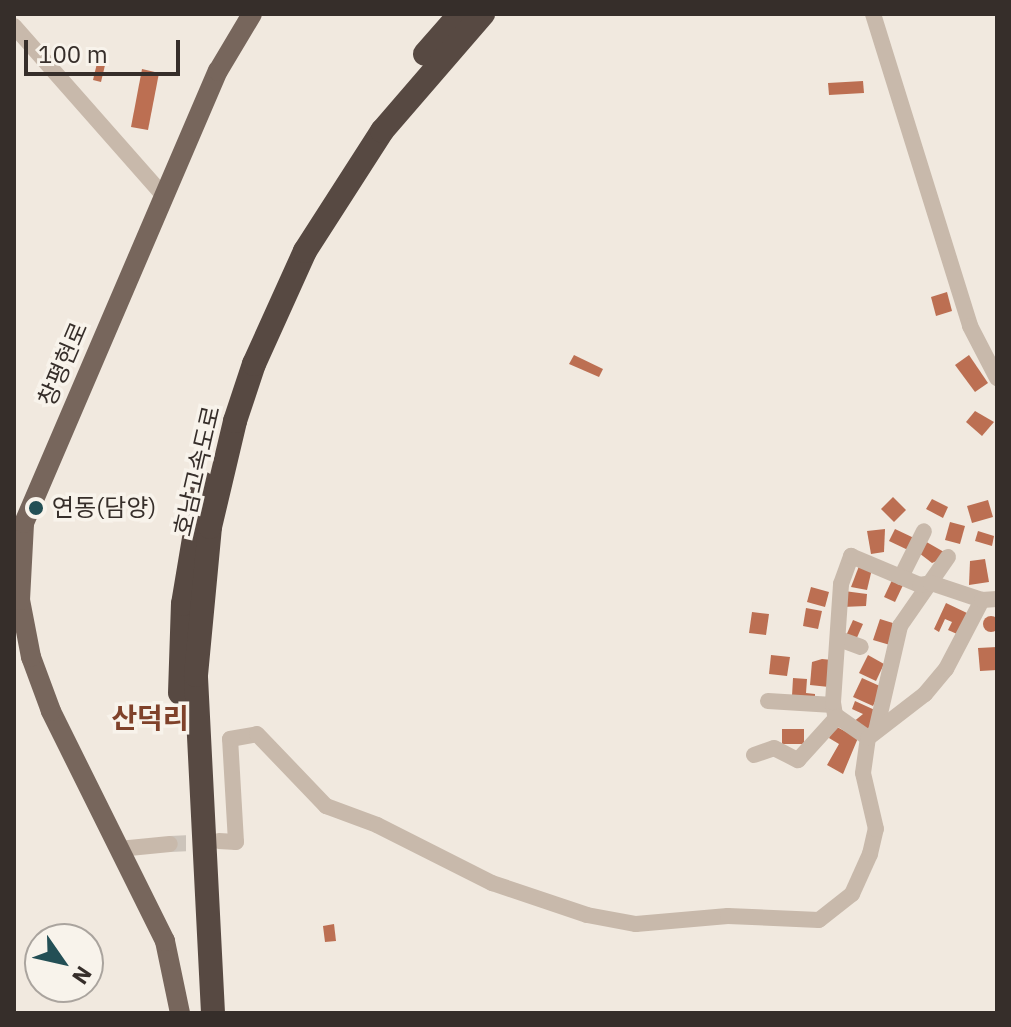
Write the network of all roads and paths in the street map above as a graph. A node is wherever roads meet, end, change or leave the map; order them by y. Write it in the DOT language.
graph roads {
  1 [pos="252,14"];
  2 [pos="460,14"];
  3 [pos="483,14"];
  4 [pos="873,14"];
  5 [pos="14,26"];
  6 [pos="164,196"];
  7 [pos="997,378"];
  8 [pos="19,522"];
  9 [pos="924,531"];
  10 [pos="948,557"];
  11 [pos="901,577"];
  12 [pos="925,584"];
  13 [pos="990,599"];
  14 [pos="839,639"];
  15 [pos="861,647"];
  16 [pos="768,701"];
  17 [pos="835,711"];
  18 [pos="872,735"];
  19 [pos="754,755"];
  20 [pos="219,841"];
  21 [pos="170,844"];
  22 [pos="119,849"];
  23 [pos="180,1013"];
  24 [pos="198,1013"];
  25 [pos="213,1013"];
  1 -- 6 [label="main road, 창평현로"];
  2 -- 24 [label="highway, 호남고속도로"];
  3 -- 25 [label="highway, 호남고속도로"];
  4 -- 7 [label="street"];
  5 -- 6 [label="street"];
  6 -- 8 [label="main road, 창평현로"];
  8 -- 22 [label="main road, 창평현로"];
  9 -- 11 [label="street"];
  10 -- 12 [label="street"];
  11 -- 12 [label="street"];
  11 -- 14 [label="street"];
  12 -- 13 [label="street"];
  12 -- 18 [label="street"];
  13 -- 18 [label="street"];
  14 -- 15 [label="street"];
  14 -- 17 [label="street"];
  16 -- 17 [label="street"];
  17 -- 18 [label="street"];
  17 -- 19 [label="street"];
  18 -- 20 [label="street"];
  21 -- 22 [label="street"];
  22 -- 23 [label="main road, 창평현로"];
}
